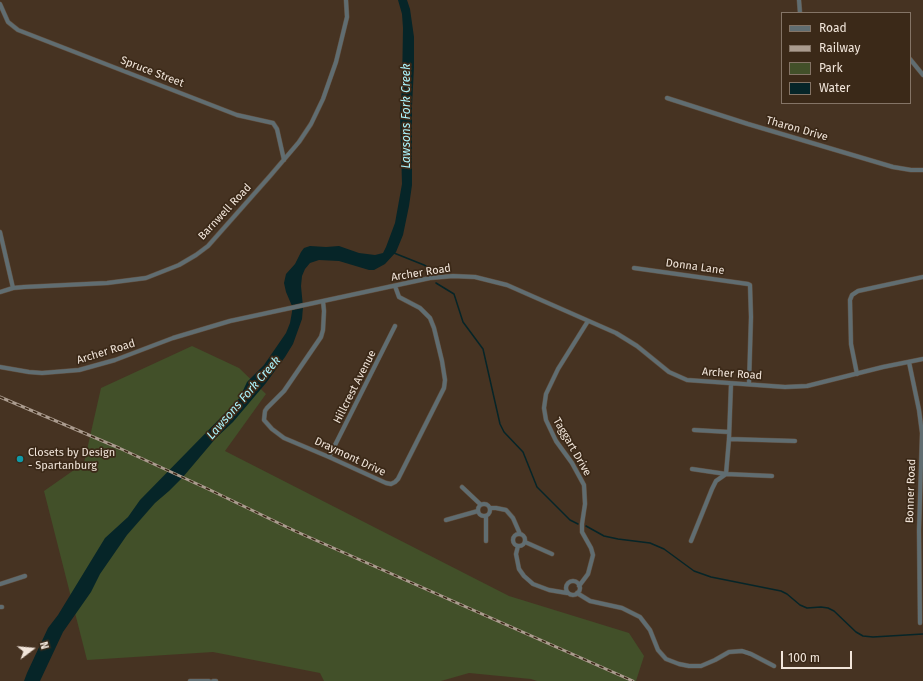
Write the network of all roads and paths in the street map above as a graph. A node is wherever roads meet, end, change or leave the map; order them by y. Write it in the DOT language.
graph roads {
  1 [pos="346,0"];
  2 [pos="798,0"];
  3 [pos="0,4"];
  4 [pos="800,12"];
  5 [pos="911,60"];
  6 [pos="923,75"];
  7 [pos="667,98"];
  8 [pos="284,160"];
  9 [pos="923,170"];
  10 [pos="0,232"];
  11 [pos="634,268"];
  12 [pos="923,277"];
  13 [pos="395,286"];
  14 [pos="13,288"];
  15 [pos="0,292"];
  16 [pos="323,301"];
  17 [pos="588,321"];
  18 [pos="395,326"];
  19 [pos="923,360"];
  20 [pos="909,362"];
  21 [pos="0,367"];
  22 [pos="857,374"];
  23 [pos="731,384"];
  24 [pos="748,384"];
  25 [pos="694,430"];
  26 [pos="729,432"];
  27 [pos="729,439"];
  28 [pos="795,441"];
  29 [pos="329,456"];
  30 [pos="692,470"];
  31 [pos="726,474"];
  32 [pos="772,476"];
  33 [pos="462,487"];
  34 [pos="480,504"];
  35 [pos="490,508"];
  36 [pos="478,511"];
  37 [pos="921,512"];
  38 [pos="486,516"];
  39 [pos="446,520"];
  40 [pos="520,534"];
  41 [pos="486,541"];
  42 [pos="691,541"];
  43 [pos="525,542"];
  44 [pos="518,546"];
  45 [pos="552,554"];
  46 [pos="24,576"];
  47 [pos="0,584"];
  48 [pos="579,586"];
  49 [pos="567,593"];
  50 [pos="577,593"];
  51 [pos="920,623"];
  52 [pos="774,666"];
  53 [pos="190,681"];
  54 [pos="209,681"];
  55 [pos="213,681"];
  56 [pos="216,681"];
  1 -- 8 [label="street, Barnwell Road"];
  2 -- 4 [label="street"];
  3 -- 8 [label="street, Spruce Street"];
  5 -- 6 [label="street"];
  7 -- 9 [label="street, Tharon Drive"];
  8 -- 14 [label="street, Barnwell Road"];
  10 -- 14 [label="street"];
  11 -- 24 [label="street, Donna Lane"];
  12 -- 22 [label="street"];
  13 -- 16 [label="street, Archer Road"];
  13 -- 17 [label="street, Archer Road"];
  13 -- 29 [label="street, Draymont Drive"];
  14 -- 15 [label="street, Barnwell Road"];
  16 -- 21 [label="street, Archer Road"];
  16 -- 29 [label="street, Draymont Drive"];
  17 -- 23 [label="street, Archer Road"];
  17 -- 48 [label="street, Taggart Drive"];
  18 -- 29 [label="street, Hillcrest Avenue"];
  19 -- 20 [label="street, Archer Road"];
  20 -- 22 [label="street, Archer Road"];
  20 -- 37 [label="street, Bonner Road"];
  22 -- 24 [label="street, Archer Road"];
  23 -- 24 [label="street, Archer Road"];
  23 -- 26 [label="street"];
  25 -- 26 [label="street"];
  26 -- 27 [label="street"];
  27 -- 28 [label="street"];
  27 -- 31 [label="street"];
  30 -- 31 [label="street"];
  31 -- 32 [label="street"];
  31 -- 42 [label="street"];
  33 -- 34 [label="street"];
  34 -- 35 [label="street"];
  34 -- 36 [label="street"];
  35 -- 38 [label="street"];
  35 -- 40 [label="street"];
  36 -- 38 [label="street"];
  36 -- 39 [label="street"];
  37 -- 51 [label="street, Bonner Road"];
  38 -- 41 [label="street"];
  40 -- 43 [label="street"];
  40 -- 44 [label="street"];
  43 -- 44 [label="street"];
  43 -- 45 [label="street"];
  44 -- 49 [label="street"];
  46 -- 47 [label="street"];
  48 -- 49 [label="street"];
  48 -- 50 [label="street"];
  49 -- 50 [label="street"];
  50 -- 52 [label="street"];
  53 -- 54 [label="street"];
  55 -- 56 [label="street"];
}
